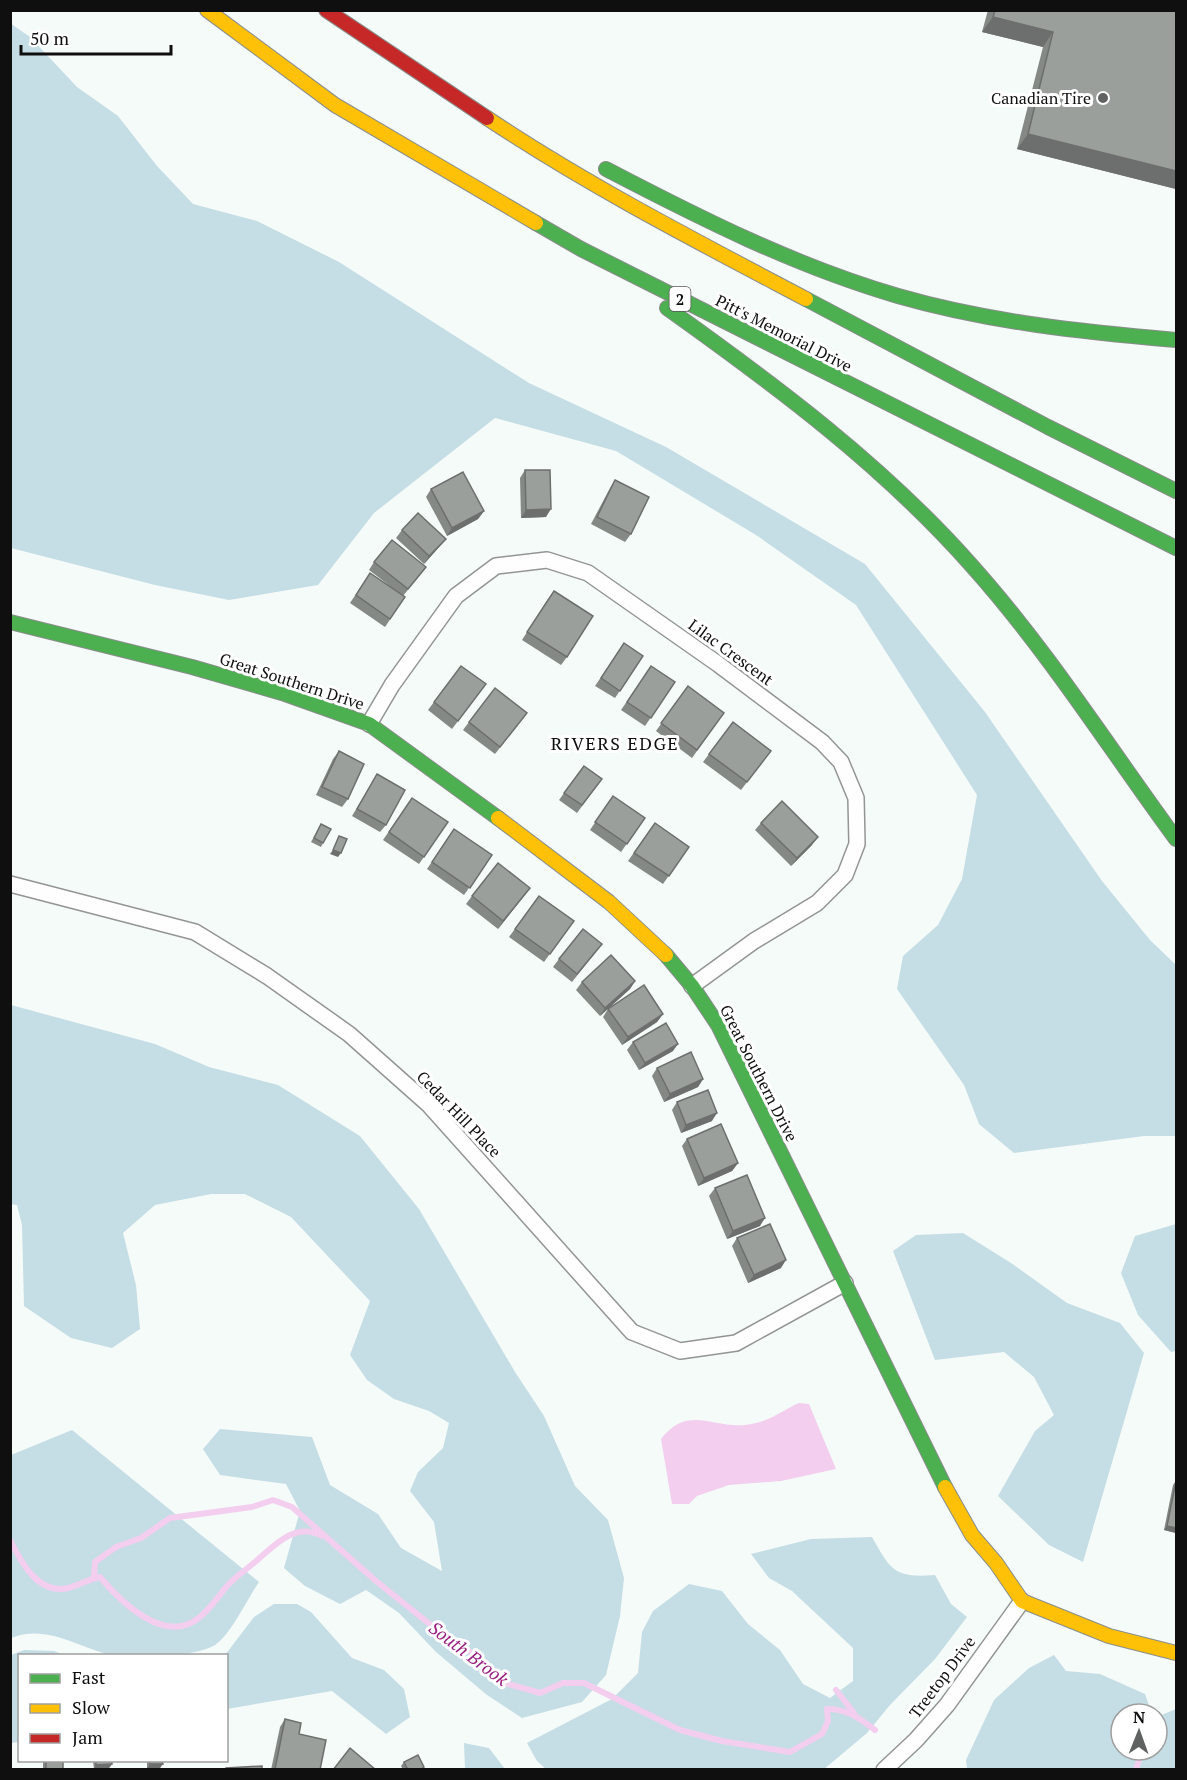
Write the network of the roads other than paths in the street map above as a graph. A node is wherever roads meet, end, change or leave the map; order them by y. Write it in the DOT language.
graph roads {
  1 [pos="207,10"];
  2 [pos="326,10"];
  3 [pos="402,62"];
  4 [pos="527,128"];
  5 [pos="590,160"];
  6 [pos="581,249"];
  7 [pos="1176,340"];
  8 [pos="1176,490"];
  9 [pos="1176,548"];
  10 [pos="10,622"];
  11 [pos="369,724"];
  12 [pos="1176,839"];
  13 [pos="10,884"];
  14 [pos="692,986"];
  15 [pos="845,1283"];
  16 [pos="1022,1601"];
  17 [pos="1176,1653"];
  18 [pos="884,1770"];
  1 -- 6 [label="main road, Pitt's Memorial Drive / 2"];
  2 -- 3 [label="main road"];
  3 -- 4 [label="main road"];
  3 -- 8 [label="main road"];
  5 -- 7 [label="main road"];
  6 -- 9 [label="main road, Pitt's Memorial Drive / 2"];
  6 -- 12 [label="main road"];
  10 -- 11 [label="main road, Great Southern Drive"];
  11 -- 14 [label="main road, Great Southern Drive"];
  11 -- 14 [label="street, Lilac Crescent"];
  13 -- 15 [label="street, Cedar Hill Place"];
  14 -- 15 [label="main road, Great Southern Drive"];
  15 -- 16 [label="main road, Great Southern Drive"];
  16 -- 17 [label="main road"];
  16 -- 18 [label="street, Treetop Drive"];
}
